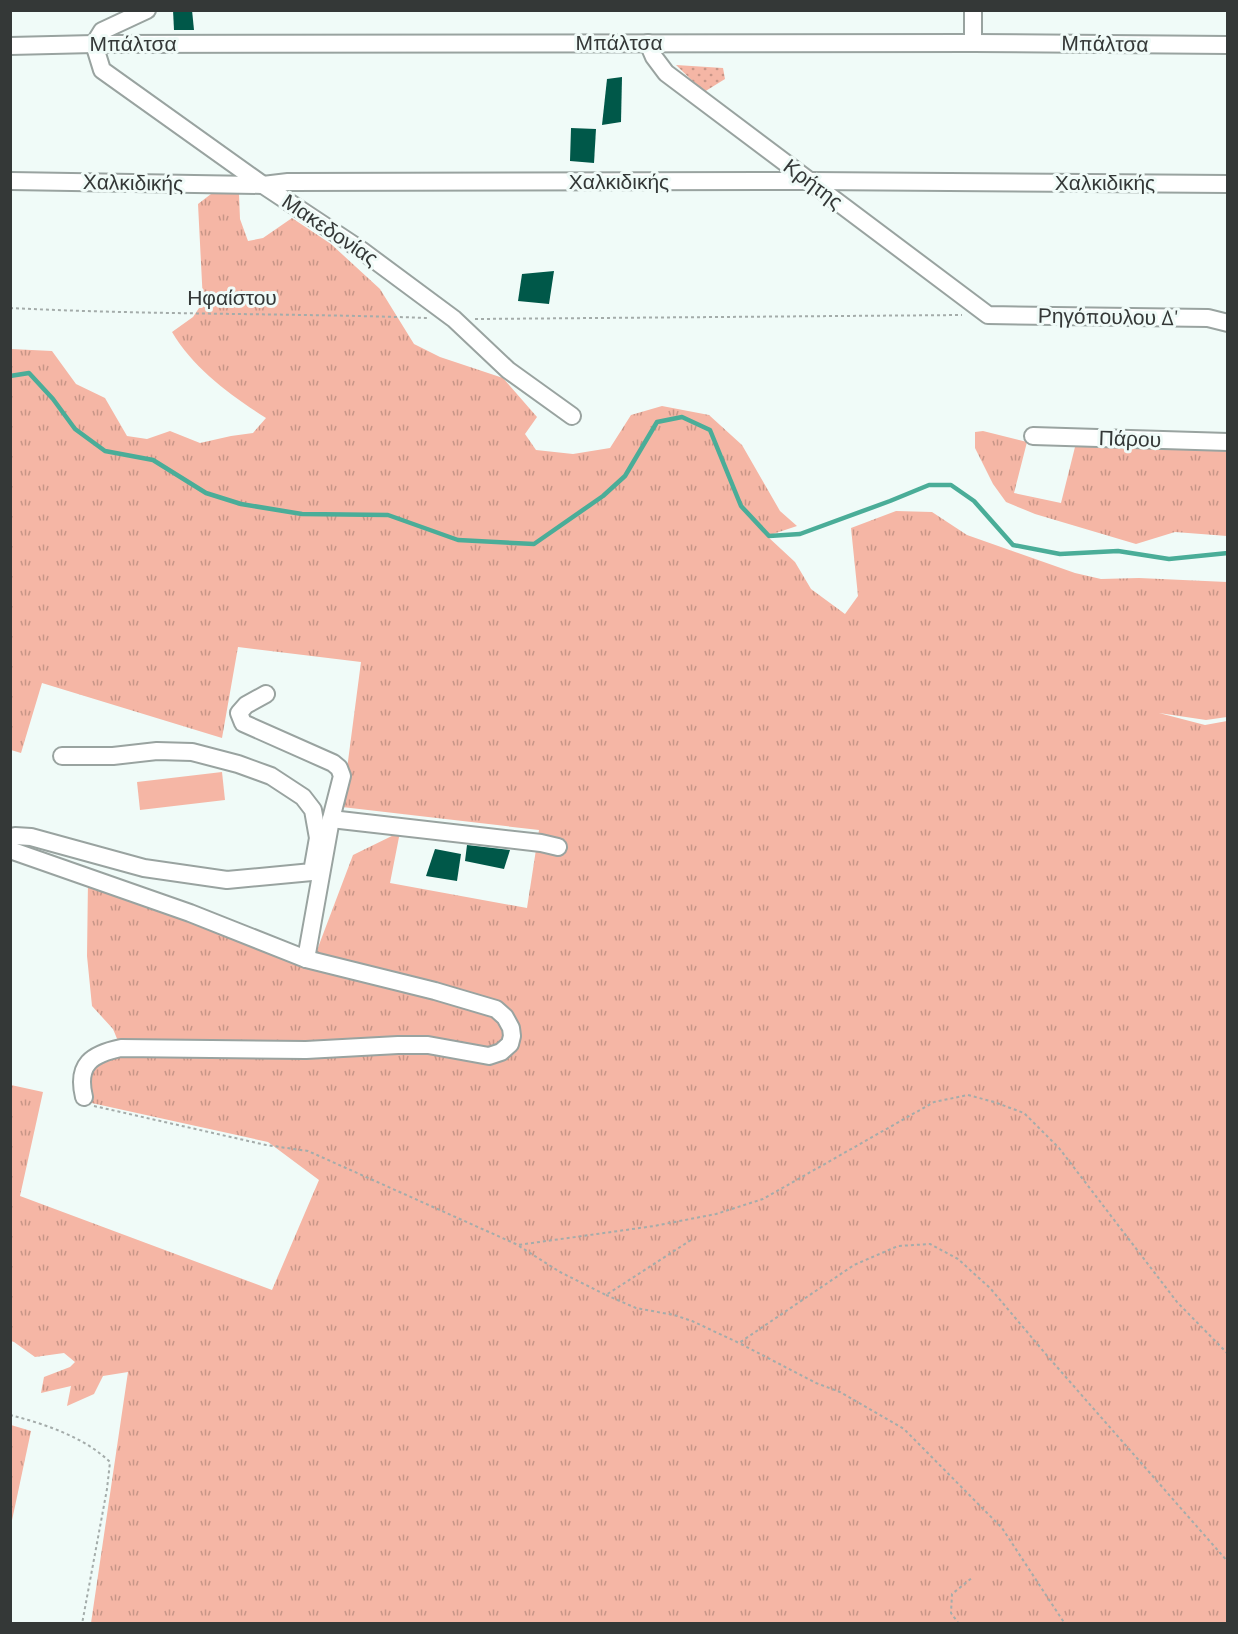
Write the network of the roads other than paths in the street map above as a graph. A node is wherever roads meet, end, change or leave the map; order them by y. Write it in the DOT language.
graph roads {
  1 [pos="147,10"];
  2 [pos="973,10"];
  3 [pos="648,43"];
  4 [pos="973,43"];
  5 [pos="94,44"];
  6 [pos="1227,45"];
  7 [pos="10,46"];
  8 [pos="10,181"];
  9 [pos="810,181"];
  10 [pos="1227,184"];
  11 [pos="263,185"];
  12 [pos="988,315"];
  13 [pos="1227,323"];
  14 [pos="572,416"];
  15 [pos="1033,436"];
  16 [pos="1227,442"];
  17 [pos="266,694"];
  18 [pos="62,756"];
  19 [pos="331,819"];
  20 [pos="10,840"];
  21 [pos="558,847"];
  22 [pos="10,850"];
  23 [pos="312,872"];
  24 [pos="305,907"];
  25 [pos="306,959"];
  26 [pos="84,1097"];
  1 -- 5 [label="street"];
  2 -- 4 [label="street"];
  3 -- 4 [label="street, Μπάλτσα"];
  3 -- 5 [label="street, Μπάλτσα"];
  3 -- 9 [label="street, Κρήτης"];
  4 -- 6 [label="street, Μπάλτσα"];
  5 -- 7 [label="street, Μπάλτσα"];
  5 -- 11 [label="street, Μακεδονίας"];
  8 -- 11 [label="street, Χαλκιδικής"];
  9 -- 10 [label="street, Χαλκιδικής"];
  9 -- 11 [label="street, Χαλκιδικής"];
  9 -- 12 [label="street, Κρήτης"];
  11 -- 14 [label="street, Μακεδονίας"];
  12 -- 13 [label="street, Ρηγόπουλου Δ'"];
  15 -- 16 [label="street, Πάρου"];
  17 -- 19 [label="street"];
  18 -- 23 [label="street"];
  19 -- 21 [label="street"];
  19 -- 25 [label="street"];
  20 -- 23 [label="street"];
  22 -- 25 [label="street"];
  23 -- 24 [label="street"];
  25 -- 26 [label="street"];
}
